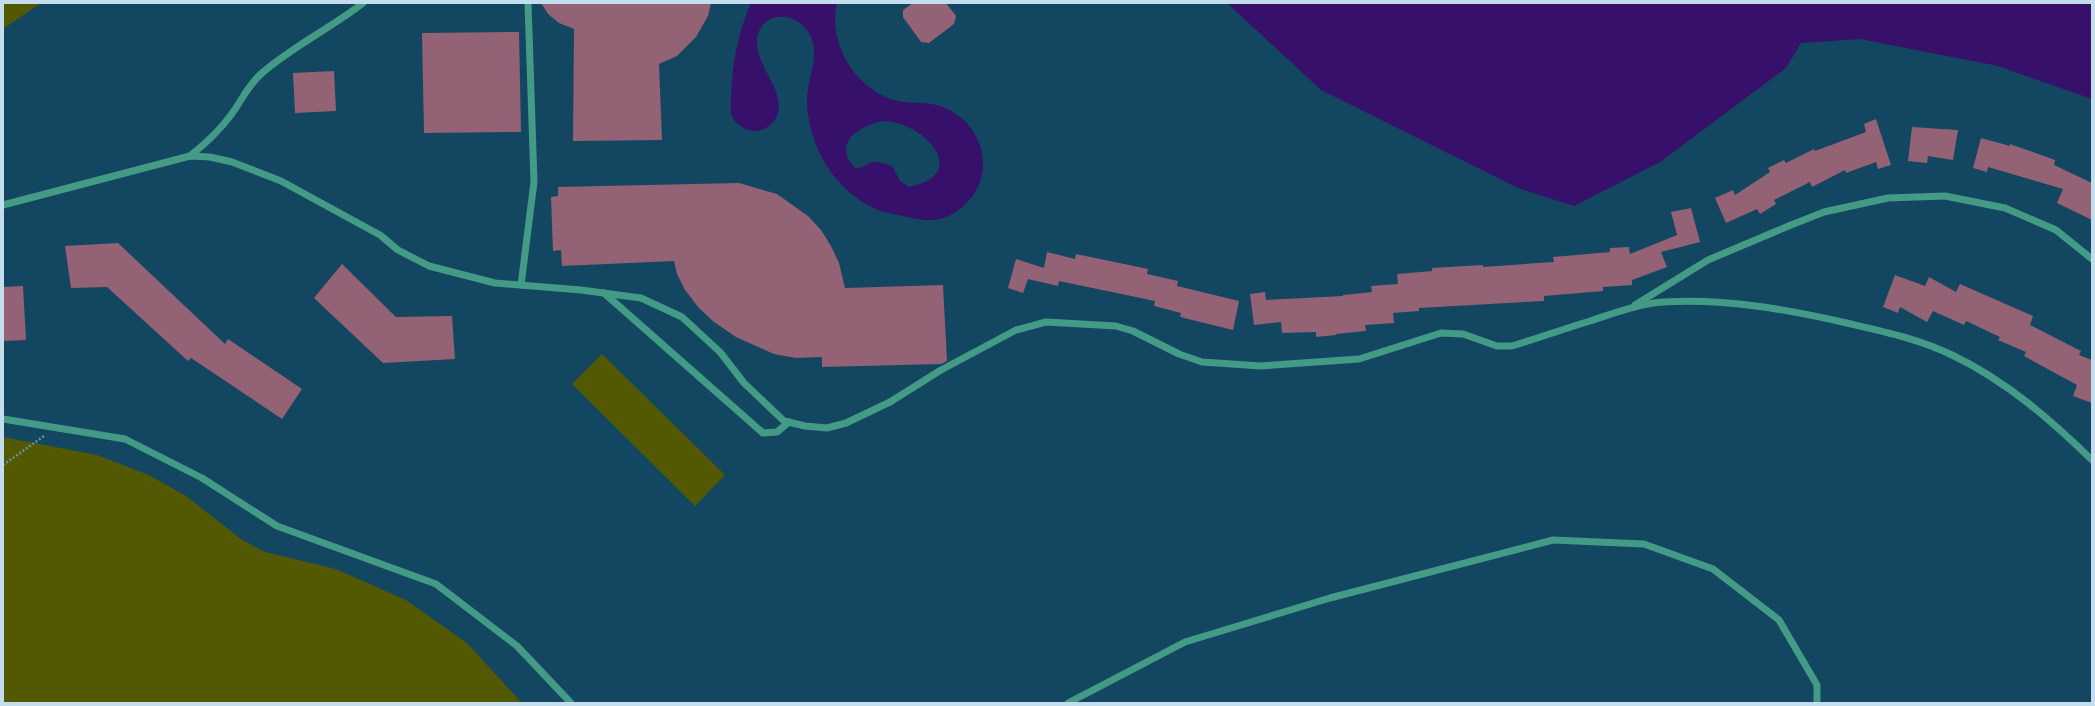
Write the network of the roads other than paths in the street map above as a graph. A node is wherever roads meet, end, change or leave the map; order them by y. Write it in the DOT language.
graph roads {
  1 [pos="363,3"];
  2 [pos="528,3"];
  3 [pos="190,156"];
  4 [pos="3,205"];
  5 [pos="2092,259"];
  6 [pos="521,285"];
  7 [pos="604,293"];
  8 [pos="1632,307"];
  9 [pos="3,419"];
  10 [pos="789,422"];
  11 [pos="2092,460"];
  12 [pos="571,703"];
  13 [pos="1068,703"];
  14 [pos="1817,703"];
  1 -- 3 [label="street"];
  2 -- 6 [label="street"];
  3 -- 4 [label="street"];
  3 -- 6 [label="street"];
  5 -- 8 [label="street"];
  6 -- 7 [label="street"];
  7 -- 10 [label="street"];
  7 -- 10 [label="street"];
  8 -- 10 [label="street"];
  8 -- 11 [label="street"];
  9 -- 12 [label="street"];
  13 -- 14 [label="street"];
}
